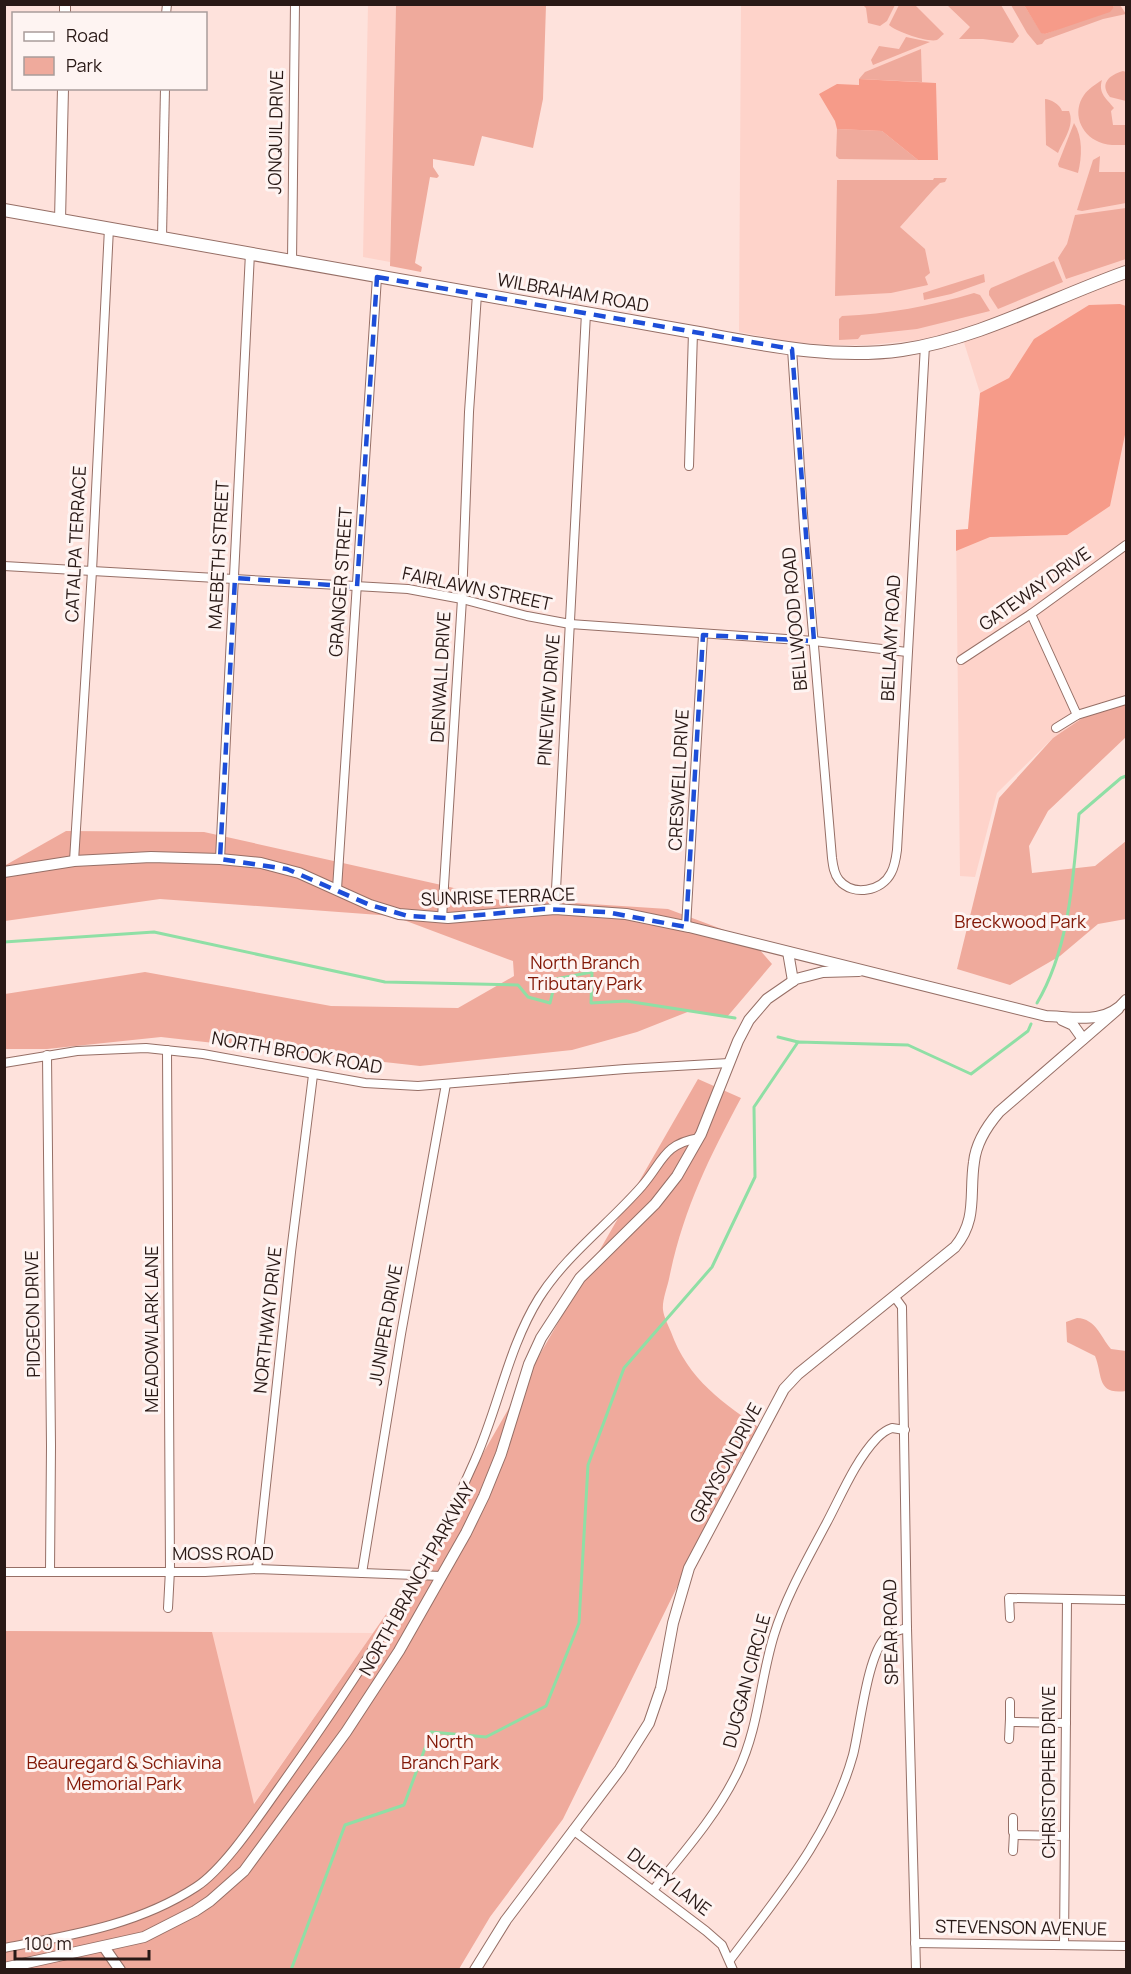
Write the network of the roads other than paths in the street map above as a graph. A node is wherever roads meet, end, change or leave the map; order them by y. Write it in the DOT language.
graph roads {
  1 [pos="295,4"];
  2 [pos="63,90"];
  3 [pos="165,90"];
  4 [pos="4,210"];
  5 [pos="60,220"];
  6 [pos="109,228"];
  7 [pos="162,237"];
  8 [pos="250,253"];
  9 [pos="292,261"];
  10 [pos="1126,272"];
  11 [pos="377,277"];
  12 [pos="477,294"];
  13 [pos="586,313"];
  14 [pos="693,332"];
  15 [pos="925,345"];
  16 [pos="792,349"];
  17 [pos="689,466"];
  18 [pos="1126,545"];
  19 [pos="4,566"];
  20 [pos="92,571"];
  21 [pos="235,578"];
  22 [pos="357,587"];
  23 [pos="462,599"];
  24 [pos="1031,614"];
  25 [pos="570,624"];
  26 [pos="703,635"];
  27 [pos="814,641"];
  28 [pos="907,652"];
  29 [pos="961,660"];
  30 [pos="1126,700"];
  31 [pos="1077,715"];
  32 [pos="1056,728"];
  33 [pos="220,859"];
  34 [pos="74,861"];
  35 [pos="4,872"];
  36 [pos="842,883"];
  37 [pos="337,890"];
  38 [pos="555,909"];
  39 [pos="442,918"];
  40 [pos="686,927"];
  41 [pos="788,952"];
  42 [pos="859,971"];
  43 [pos="794,981"];
  44 [pos="1126,1000"];
  45 [pos="1118,1009"];
  46 [pos="1046,1016"];
  47 [pos="1083,1039"];
  48 [pos="166,1050"];
  49 [pos="46,1055"];
  50 [pos="4,1063"];
  51 [pos="729,1063"];
  52 [pos="313,1074"];
  53 [pos="446,1083"];
  54 [pos="699,1138"];
  55 [pos="894,1296"];
  56 [pos="905,1430"];
  57 [pos="257,1569"];
  58 [pos="170,1570"];
  59 [pos="4,1572"];
  60 [pos="50,1572"];
  61 [pos="362,1573"];
  62 [pos="419,1575"];
  63 [pos="441,1576"];
  64 [pos="1067,1599"];
  65 [pos="1126,1600"];
  66 [pos="168,1608"];
  67 [pos="1010,1618"];
  68 [pos="907,1628"];
  69 [pos="1010,1702"];
  70 [pos="1010,1719"];
  71 [pos="1066,1723"];
  72 [pos="1009,1739"];
  73 [pos="1013,1818"];
  74 [pos="573,1830"];
  75 [pos="1014,1833"];
  76 [pos="1065,1836"];
  77 [pos="1013,1851"];
  78 [pos="654,1889"];
  79 [pos="915,1942"];
  80 [pos="1064,1945"];
  81 [pos="1126,1946"];
  82 [pos="104,1947"];
  83 [pos="4,1948"];
  84 [pos="730,1960"];
  85 [pos="4,1968"];
  86 [pos="120,1970"];
  87 [pos="475,1970"];
  88 [pos="733,1970"];
  89 [pos="916,1970"];
  1 -- 9 [label="street, JONQUIL DRIVE"];
  2 -- 5 [label="street"];
  3 -- 7 [label="street"];
  4 -- 5 [label="main road, WILBRAHAM ROAD"];
  5 -- 6 [label="main road, WILBRAHAM ROAD"];
  6 -- 7 [label="main road, WILBRAHAM ROAD"];
  6 -- 20 [label="street, CATALPA TERRACE"];
  7 -- 8 [label="main road, WILBRAHAM ROAD"];
  8 -- 9 [label="main road, WILBRAHAM ROAD"];
  8 -- 21 [label="street, MAEBETH STREET"];
  9 -- 11 [label="main road, WILBRAHAM ROAD"];
  10 -- 15 [label="main road, WILBRAHAM ROAD"];
  11 -- 12 [label="main road, WILBRAHAM ROAD"];
  11 -- 22 [label="street, GRANGER STREET"];
  12 -- 13 [label="main road, WILBRAHAM ROAD"];
  12 -- 23 [label="street, DENWALL DRIVE"];
  13 -- 14 [label="main road, WILBRAHAM ROAD"];
  13 -- 25 [label="street, PINEVIEW DRIVE"];
  14 -- 16 [label="main road, WILBRAHAM ROAD"];
  14 -- 17 [label="street"];
  15 -- 16 [label="main road, WILBRAHAM ROAD"];
  15 -- 28 [label="street, BELLAMY ROAD"];
  16 -- 27 [label="street, BELLWOOD ROAD"];
  18 -- 24 [label="street, GATEWAY DRIVE"];
  19 -- 20 [label="street, FAIRLAWN STREET"];
  20 -- 21 [label="street, FAIRLAWN STREET"];
  20 -- 34 [label="street, CATALPA TERRACE"];
  21 -- 22 [label="street, FAIRLAWN STREET"];
  21 -- 33 [label="street, MAEBETH STREET"];
  22 -- 23 [label="street, FAIRLAWN STREET"];
  22 -- 37 [label="street, GRANGER STREET"];
  23 -- 25 [label="street, FAIRLAWN STREET"];
  23 -- 39 [label="street, DENWALL DRIVE"];
  24 -- 29 [label="street, GATEWAY DRIVE"];
  24 -- 31 [label="street"];
  25 -- 26 [label="street, FAIRLAWN STREET"];
  25 -- 38 [label="street, PINEVIEW DRIVE"];
  26 -- 27 [label="street, FAIRLAWN STREET"];
  26 -- 40 [label="street, CRESWELL DRIVE"];
  27 -- 28 [label="street, FAIRLAWN STREET"];
  27 -- 36 [label="street, BELLWOOD ROAD"];
  28 -- 36 [label="street, BELLAMY ROAD"];
  30 -- 31 [label="street"];
  31 -- 32 [label="street"];
  33 -- 34 [label="street, SUNRISE TERRACE"];
  33 -- 37 [label="street, SUNRISE TERRACE"];
  34 -- 35 [label="street, SUNRISE TERRACE"];
  37 -- 39 [label="street, SUNRISE TERRACE"];
  38 -- 39 [label="street, SUNRISE TERRACE"];
  38 -- 40 [label="street, SUNRISE TERRACE"];
  40 -- 41 [label="street, SUNRISE TERRACE"];
  41 -- 42 [label="street, SUNRISE TERRACE"];
  41 -- 43 [label="street"];
  42 -- 43 [label="street, NORTH BRANCH PARKWAY"];
  42 -- 46 [label="street, SUNRISE TERRACE"];
  43 -- 51 [label="street, NORTH BRANCH PARKWAY"];
  44 -- 45 [label="street, GRAYSON DRIVE"];
  45 -- 46 [label="street"];
  45 -- 47 [label="street, GRAYSON DRIVE"];
  46 -- 47 [label="street"];
  47 -- 55 [label="street, GRAYSON DRIVE"];
  48 -- 49 [label="street, NORTH BROOK ROAD"];
  48 -- 52 [label="street, NORTH BROOK ROAD"];
  48 -- 58 [label="street, MEADOWLARK LANE"];
  49 -- 50 [label="street, NORTH BROOK ROAD"];
  49 -- 60 [label="street, PIDGEON DRIVE"];
  51 -- 53 [label="street, NORTH BROOK ROAD"];
  51 -- 54 [label="street, NORTH BRANCH PARKWAY"];
  52 -- 53 [label="street, NORTH BROOK ROAD"];
  52 -- 57 [label="street, NORTHWAY DRIVE"];
  53 -- 61 [label="street, JUNIPER DRIVE"];
  54 -- 62 [label="street"];
  54 -- 63 [label="street, NORTH BRANCH PARKWAY"];
  55 -- 56 [label="street, SPEAR ROAD"];
  55 -- 74 [label="street, GRAYSON DRIVE"];
  56 -- 68 [label="street, SPEAR ROAD"];
  56 -- 78 [label="street, DUGGAN CIRCLE"];
  57 -- 58 [label="street, MOSS ROAD"];
  57 -- 61 [label="street, MOSS ROAD"];
  58 -- 60 [label="street, MOSS ROAD"];
  58 -- 66 [label="street, MEADOWLARK LANE"];
  59 -- 60 [label="street, MOSS ROAD"];
  61 -- 62 [label="street, MOSS ROAD"];
  62 -- 63 [label="street, MOSS ROAD"];
  62 -- 83 [label="street"];
  63 -- 82 [label="street, NORTH BRANCH PARKWAY"];
  64 -- 65 [label="street"];
  64 -- 67 [label="street"];
  64 -- 71 [label="street, CHRISTOPHER DRIVE"];
  68 -- 79 [label="street, SPEAR ROAD"];
  68 -- 84 [label="street"];
  69 -- 70 [label="street"];
  70 -- 71 [label="street"];
  70 -- 72 [label="street"];
  71 -- 76 [label="street, CHRISTOPHER DRIVE"];
  73 -- 75 [label="street"];
  74 -- 78 [label="street, DUFFY LANE"];
  74 -- 87 [label="street, GRAYSON DRIVE"];
  75 -- 76 [label="street"];
  75 -- 77 [label="street"];
  76 -- 80 [label="street, CHRISTOPHER DRIVE"];
  78 -- 84 [label="street, DUFFY LANE"];
  79 -- 80 [label="street, STEVENSON AVENUE"];
  79 -- 89 [label="street, SPEAR ROAD"];
  80 -- 81 [label="street, STEVENSON AVENUE"];
  82 -- 85 [label="street, NORTH BRANCH PARKWAY"];
  82 -- 86 [label="street"];
  84 -- 88 [label="street, DUFFY LANE"];
}
